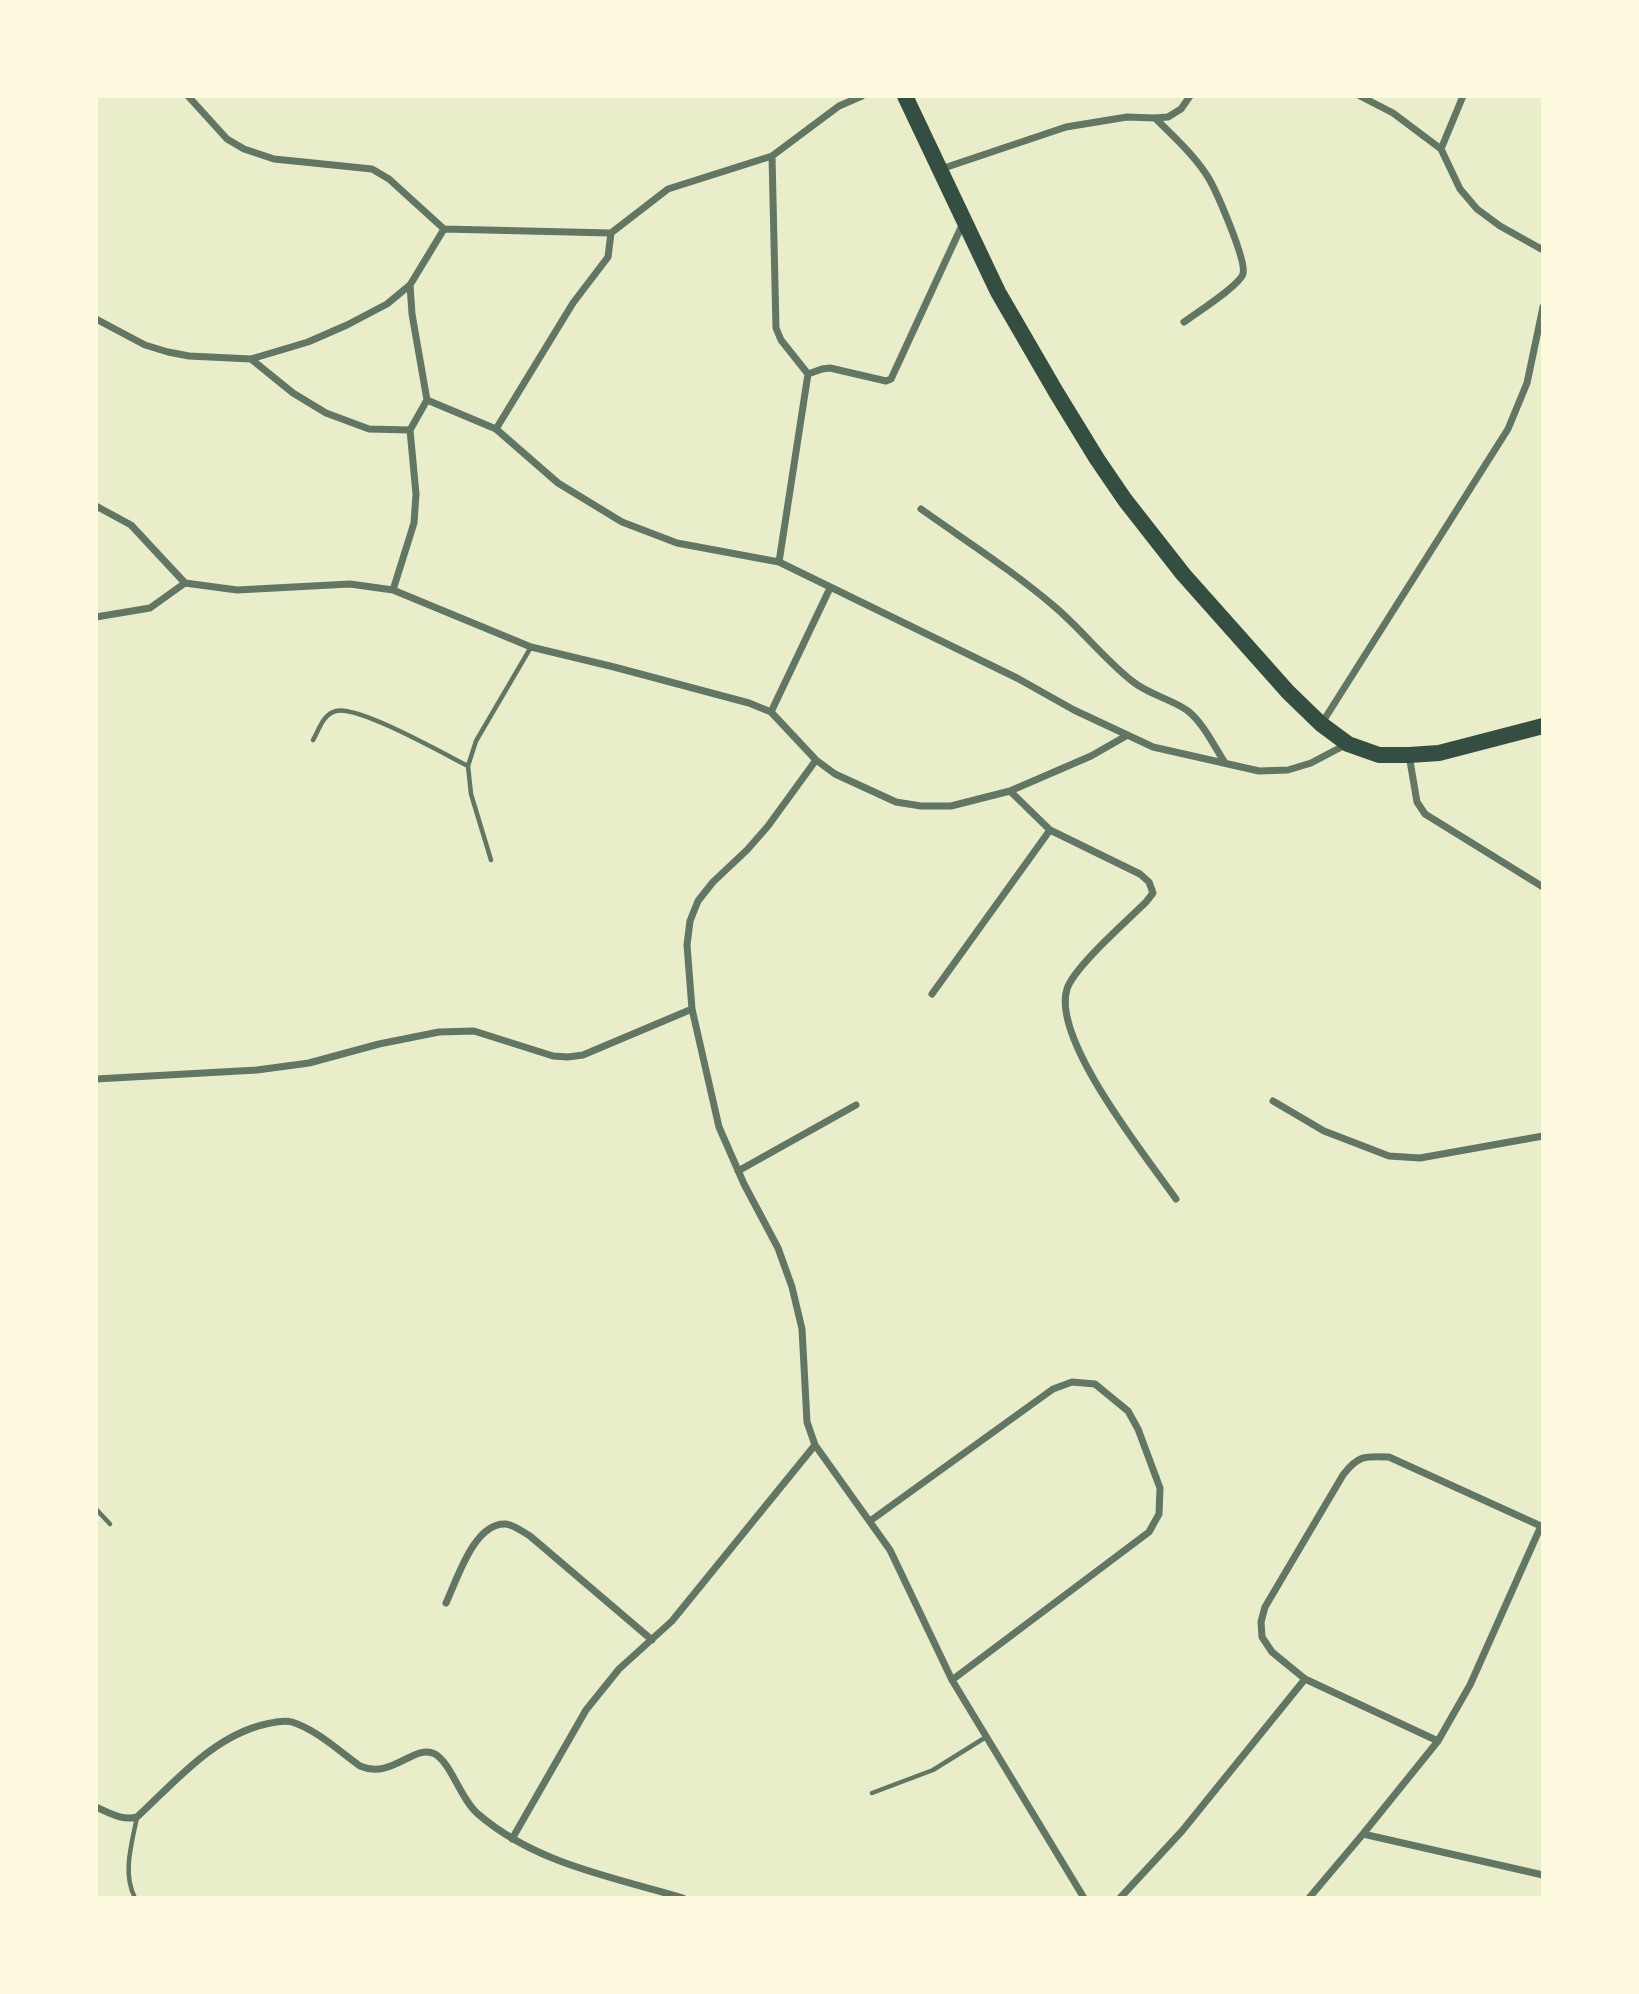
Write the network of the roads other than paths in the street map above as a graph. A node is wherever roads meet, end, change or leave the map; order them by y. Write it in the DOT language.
graph roads {
  1 [pos="188,96"];
  2 [pos="862,96"];
  3 [pos="905,96"];
  4 [pos="1190,96"];
  5 [pos="1360,96"];
  6 [pos="1463,96"];
  7 [pos="1155,118"];
  8 [pos="1441,149"];
  9 [pos="772,156"];
  10 [pos="940,169"];
  11 [pos="964,221"];
  12 [pos="444,229"];
  13 [pos="611,233"];
  14 [pos="1543,250"];
  15 [pos="410,285"];
  16 [pos="1543,307"];
  17 [pos="96,319"];
  18 [pos="1184,322"];
  19 [pos="251,359"];
  20 [pos="808,374"];
  21 [pos="427,400"];
  22 [pos="496,429"];
  23 [pos="410,430"];
  24 [pos="96,506"];
  25 [pos="922,509"];
  26 [pos="779,562"];
  27 [pos="185,583"];
  28 [pos="830,588"];
  29 [pos="393,590"];
  30 [pos="96,617"];
  31 [pos="531,647"];
  32 [pos="771,712"];
  33 [pos="1321,724"];
  34 [pos="1543,726"];
  35 [pos="1126,736"];
  36 [pos="313,740"];
  37 [pos="1348,744"];
  38 [pos="1409,755"];
  39 [pos="816,760"];
  40 [pos="1226,764"];
  41 [pos="468,766"];
  42 [pos="1010,791"];
  43 [pos="1050,830"];
  44 [pos="491,860"];
  45 [pos="1543,887"];
  46 [pos="932,994"];
  47 [pos="692,1009"];
  48 [pos="96,1079"];
  49 [pos="1273,1101"];
  50 [pos="856,1105"];
  51 [pos="1543,1136"];
  52 [pos="738,1171"];
  53 [pos="1176,1199"];
  54 [pos="815,1445"];
  55 [pos="96,1509"];
  56 [pos="870,1521"];
  57 [pos="110,1524"];
  58 [pos="1542,1527"];
  59 [pos="446,1604"];
  60 [pos="652,1640"];
  61 [pos="1304,1679"];
  62 [pos="952,1680"];
  63 [pos="986,1737"];
  64 [pos="1438,1741"];
  65 [pos="872,1793"];
  66 [pos="96,1807"];
  67 [pos="137,1817"];
  68 [pos="1363,1834"];
  69 [pos="512,1839"];
  70 [pos="1543,1875"];
  71 [pos="135,1898"];
  72 [pos="683,1898"];
  73 [pos="1084,1898"];
  74 [pos="1120,1898"];
  75 [pos="1309,1898"];
  1 -- 12 [label="street"];
  2 -- 9 [label="street"];
  3 -- 10 [label="highway"];
  4 -- 7 [label="street"];
  5 -- 8 [label="street"];
  6 -- 8 [label="street"];
  7 -- 10 [label="street"];
  7 -- 18 [label="street"];
  8 -- 14 [label="street"];
  9 -- 13 [label="street"];
  9 -- 20 [label="street"];
  10 -- 11 [label="highway"];
  11 -- 20 [label="street"];
  11 -- 33 [label="highway"];
  12 -- 13 [label="street"];
  12 -- 15 [label="street"];
  13 -- 22 [label="street"];
  15 -- 19 [label="street"];
  15 -- 21 [label="street"];
  16 -- 33 [label="street"];
  17 -- 19 [label="street"];
  19 -- 23 [label="street"];
  20 -- 26 [label="street"];
  21 -- 22 [label="street"];
  21 -- 23 [label="street"];
  22 -- 26 [label="street"];
  23 -- 29 [label="street"];
  24 -- 27 [label="street"];
  25 -- 40 [label="street"];
  26 -- 28 [label="street"];
  27 -- 29 [label="street"];
  27 -- 30 [label="street"];
  28 -- 32 [label="street"];
  28 -- 35 [label="street"];
  29 -- 31 [label="street"];
  31 -- 32 [label="street"];
  31 -- 41 [label="lane"];
  32 -- 39 [label="street"];
  33 -- 37 [label="highway"];
  34 -- 38 [label="highway"];
  35 -- 40 [label="street"];
  35 -- 42 [label="street"];
  36 -- 41 [label="lane"];
  37 -- 38 [label="highway"];
  37 -- 40 [label="street"];
  38 -- 45 [label="street"];
  39 -- 42 [label="street"];
  39 -- 47 [label="street"];
  41 -- 44 [label="lane"];
  42 -- 43 [label="street"];
  43 -- 46 [label="street"];
  43 -- 53 [label="street"];
  47 -- 48 [label="street"];
  47 -- 52 [label="street"];
  49 -- 51 [label="street"];
  50 -- 52 [label="street"];
  52 -- 54 [label="street"];
  54 -- 56 [label="street"];
  54 -- 60 [label="street"];
  55 -- 57 [label="lane"];
  56 -- 62 [label="street"];
  56 -- 62 [label="street"];
  58 -- 61 [label="street"];
  58 -- 64 [label="street"];
  59 -- 60 [label="street"];
  60 -- 69 [label="street"];
  61 -- 64 [label="street"];
  61 -- 74 [label="street"];
  62 -- 63 [label="street"];
  63 -- 65 [label="lane"];
  63 -- 73 [label="street"];
  64 -- 68 [label="street"];
  66 -- 67 [label="street"];
  67 -- 69 [label="street"];
  67 -- 71 [label="lane"];
  68 -- 70 [label="street"];
  68 -- 75 [label="street"];
  69 -- 72 [label="street"];
}
